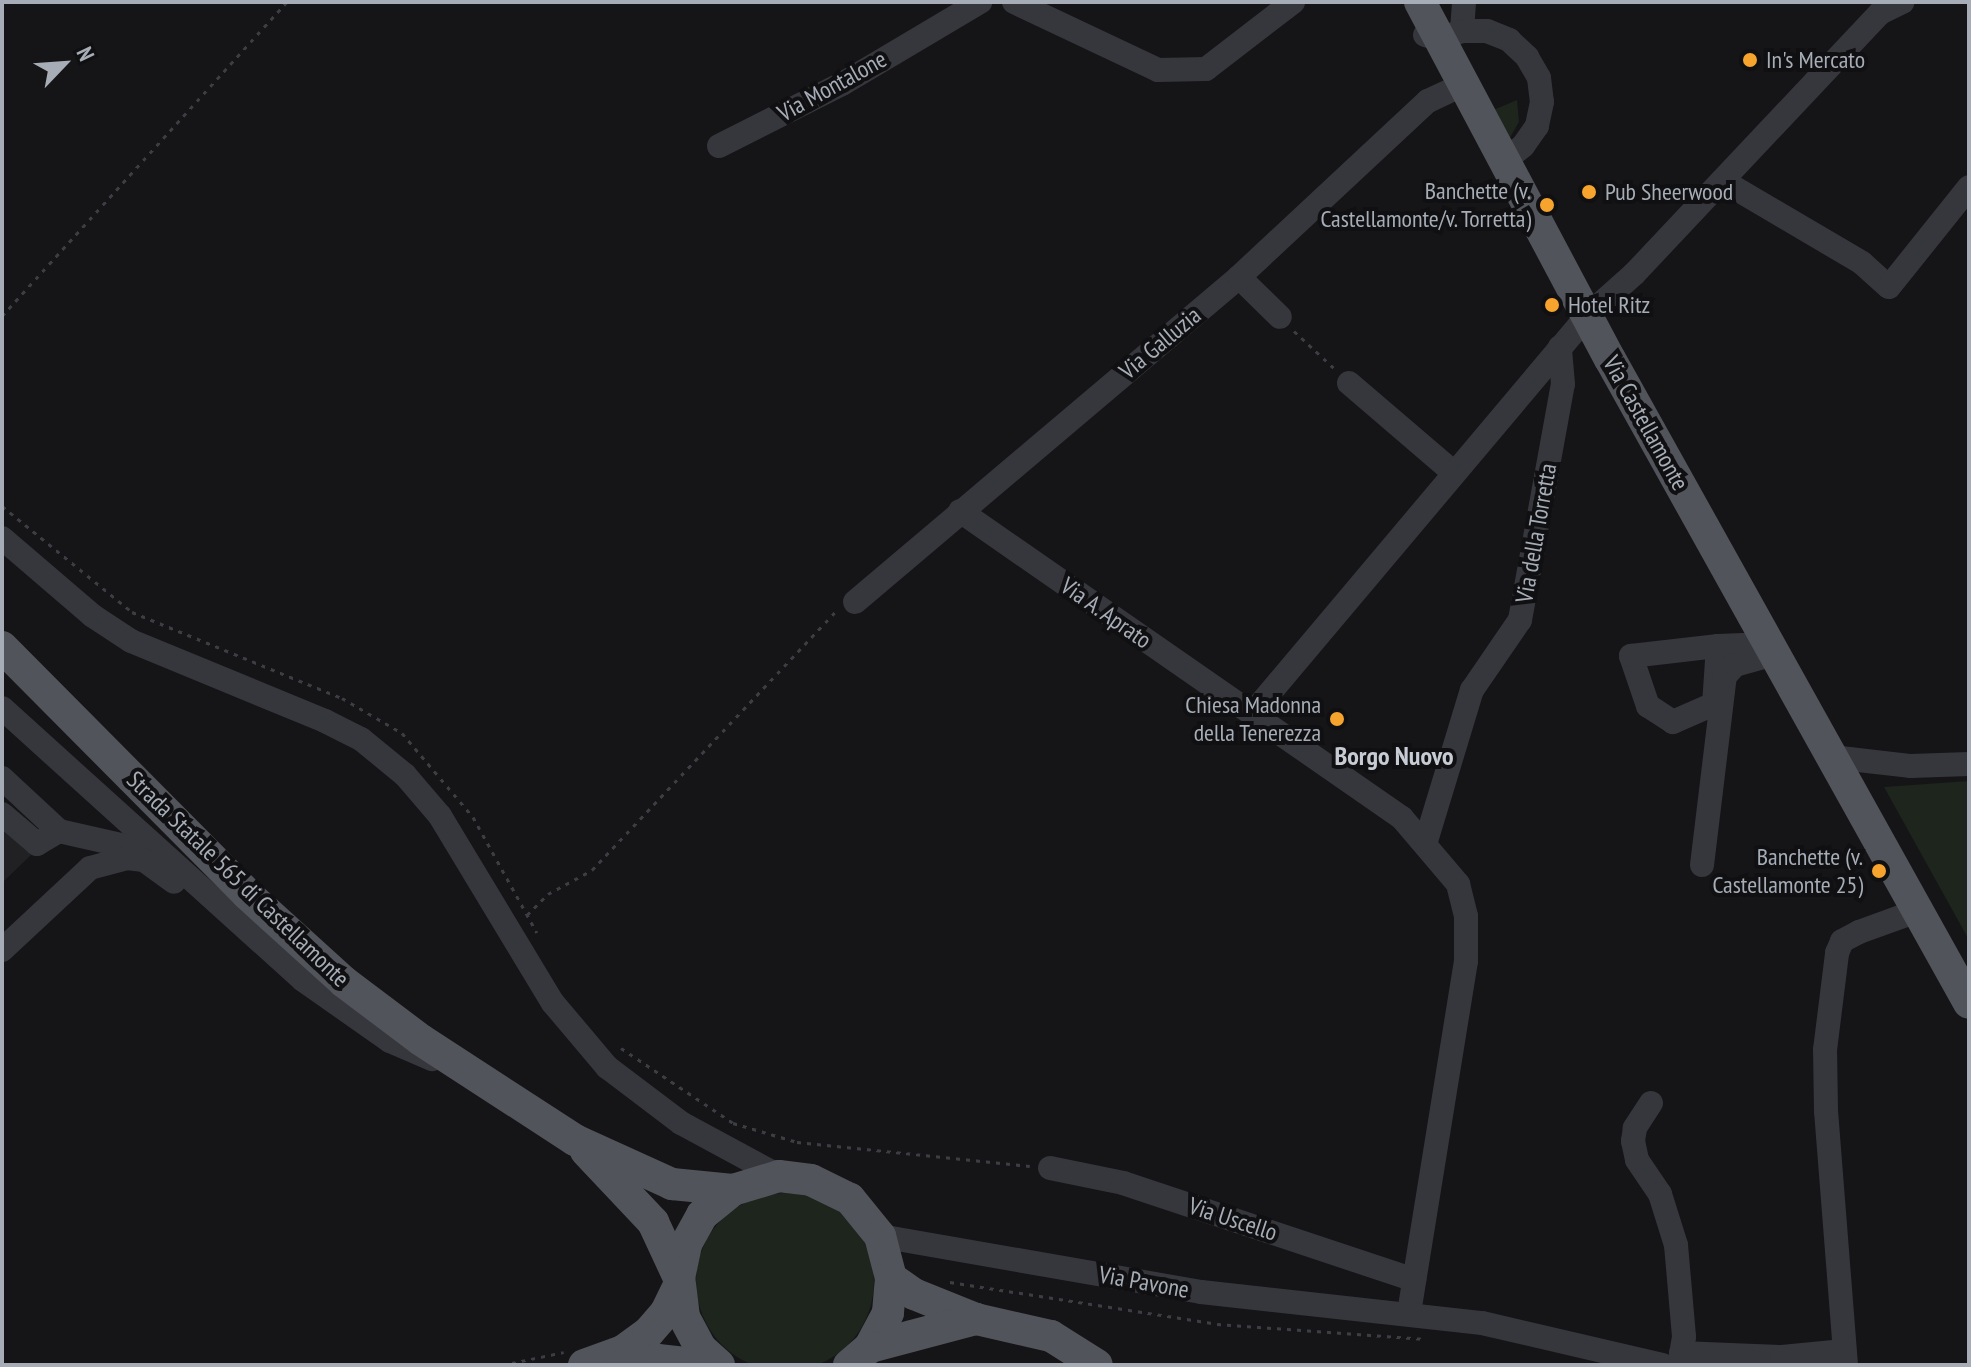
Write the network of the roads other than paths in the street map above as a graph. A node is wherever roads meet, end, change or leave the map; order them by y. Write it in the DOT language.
graph roads {
  1 [pos="980,2"];
  2 [pos="1014,2"];
  3 [pos="1293,2"];
  4 [pos="1407,2"];
  5 [pos="1420,2"];
  6 [pos="1464,2"];
  7 [pos="1903,2"];
  8 [pos="1882,8"];
  9 [pos="936,12"];
  10 [pos="1450,35"];
  11 [pos="1462,85"];
  12 [pos="719,146"];
  13 [pos="1504,161"];
  14 [pos="1723,181"];
  15 [pos="1969,187"];
  16 [pos="1239,277"];
  17 [pos="1588,315"];
  18 [pos="1280,317"];
  19 [pos="1560,347"];
  20 [pos="1349,383"];
  21 [pos="1453,472"];
  22 [pos="960,511"];
  23 [pos="2,538"];
  24 [pos="855,602"];
  25 [pos="1718,646"];
  26 [pos="2,647"];
  27 [pos="1771,649"];
  28 [pos="2,708"];
  29 [pos="1252,714"];
  30 [pos="1832,757"];
  31 [pos="1969,764"];
  32 [pos="2,778"];
  33 [pos="2,814"];
  34 [pos="59,831"];
  35 [pos="1426,841"];
  36 [pos="144,860"];
  37 [pos="1702,865"];
  38 [pos="1917,911"];
  39 [pos="256,938"];
  40 [pos="2,950"];
  41 [pos="1969,1003"];
  42 [pos="473,1076"];
  43 [pos="1651,1103"];
  44 [pos="575,1140"];
  45 [pos="1050,1168"];
  46 [pos="779,1176"];
  47 [pos="733,1190"];
  48 [pos="880,1236"];
  49 [pos="891,1278"];
  50 [pos="1414,1280"];
  51 [pos="679,1281"];
  52 [pos="1409,1313"];
  53 [pos="976,1319"];
  54 [pos="859,1356"];
  55 [pos="1845,1358"];
  56 [pos="1674,1361"];
  57 [pos="636,1364"];
  58 [pos="584,1365"];
  59 [pos="704,1365"];
  60 [pos="719,1365"];
  61 [pos="1097,1365"];
  1 -- 9 [label="street, Via Montalone"];
  2 -- 3 [label="street"];
  4 -- 10 [label="street"];
  5 -- 10 [label="main road, Via Castellamonte"];
  6 -- 10 [label="street"];
  7 -- 8 [label="street"];
  8 -- 14 [label="street"];
  9 -- 12 [label="street, Via Montalone"];
  10 -- 11 [label="main road, Via Castellamonte"];
  10 -- 13 [label="street"];
  11 -- 13 [label="main road, Via Castellamonte"];
  11 -- 16 [label="street, Via Galluzia"];
  13 -- 17 [label="main road, Via Castellamonte"];
  14 -- 15 [label="street"];
  14 -- 17 [label="street"];
  16 -- 18 [label="street"];
  16 -- 22 [label="street, Via Galluzia"];
  17 -- 19 [label="street"];
  17 -- 27 [label="main road, Via Castellamonte"];
  19 -- 21 [label="street"];
  19 -- 35 [label="street, Via della Torretta"];
  20 -- 21 [label="street"];
  21 -- 29 [label="street"];
  22 -- 24 [label="street, Via Galluzia"];
  22 -- 29 [label="street, Via A. Aprato"];
  23 -- 46 [label="street"];
  25 -- 27 [label="street"];
  26 -- 42 [label="main road, Strada Statale 565 di Castellamonte"];
  27 -- 30 [label="main road, Via Castellamonte"];
  27 -- 37 [label="street"];
  28 -- 39 [label="street"];
  29 -- 35 [label="street, Via A. Aprato"];
  30 -- 31 [label="street"];
  30 -- 38 [label="main road, Via Castellamonte"];
  32 -- 34 [label="street"];
  33 -- 34 [label="street"];
  34 -- 36 [label="street"];
  35 -- 50 [label="street"];
  36 -- 39 [label="street"];
  36 -- 40 [label="street"];
  38 -- 41 [label="main road, Via Castellamonte"];
  38 -- 55 [label="street"];
  39 -- 42 [label="street"];
  42 -- 44 [label="main road, Strada Statale 565 di Castellamonte"];
  43 -- 56 [label="street"];
  44 -- 47 [label="main road, Strada Statale 565 di Castellamonte"];
  44 -- 51 [label="main road, Strada Statale 565 di Castellamonte"];
  45 -- 50 [label="street, Via Uscello"];
  46 -- 47 [label="main road"];
  46 -- 48 [label="main road"];
  47 -- 51 [label="main road"];
  48 -- 49 [label="main road"];
  48 -- 52 [label="street, Via Pavone"];
  49 -- 53 [label="main road"];
  49 -- 54 [label="main road"];
  50 -- 52 [label="street"];
  51 -- 58 [label="main road"];
  51 -- 60 [label="main road"];
  52 -- 56 [label="street, Via Pavone"];
  53 -- 54 [label="main road"];
  53 -- 61 [label="main road"];
  55 -- 56 [label="street, Via Pavone"];
  57 -- 59 [label="main road"];
}
